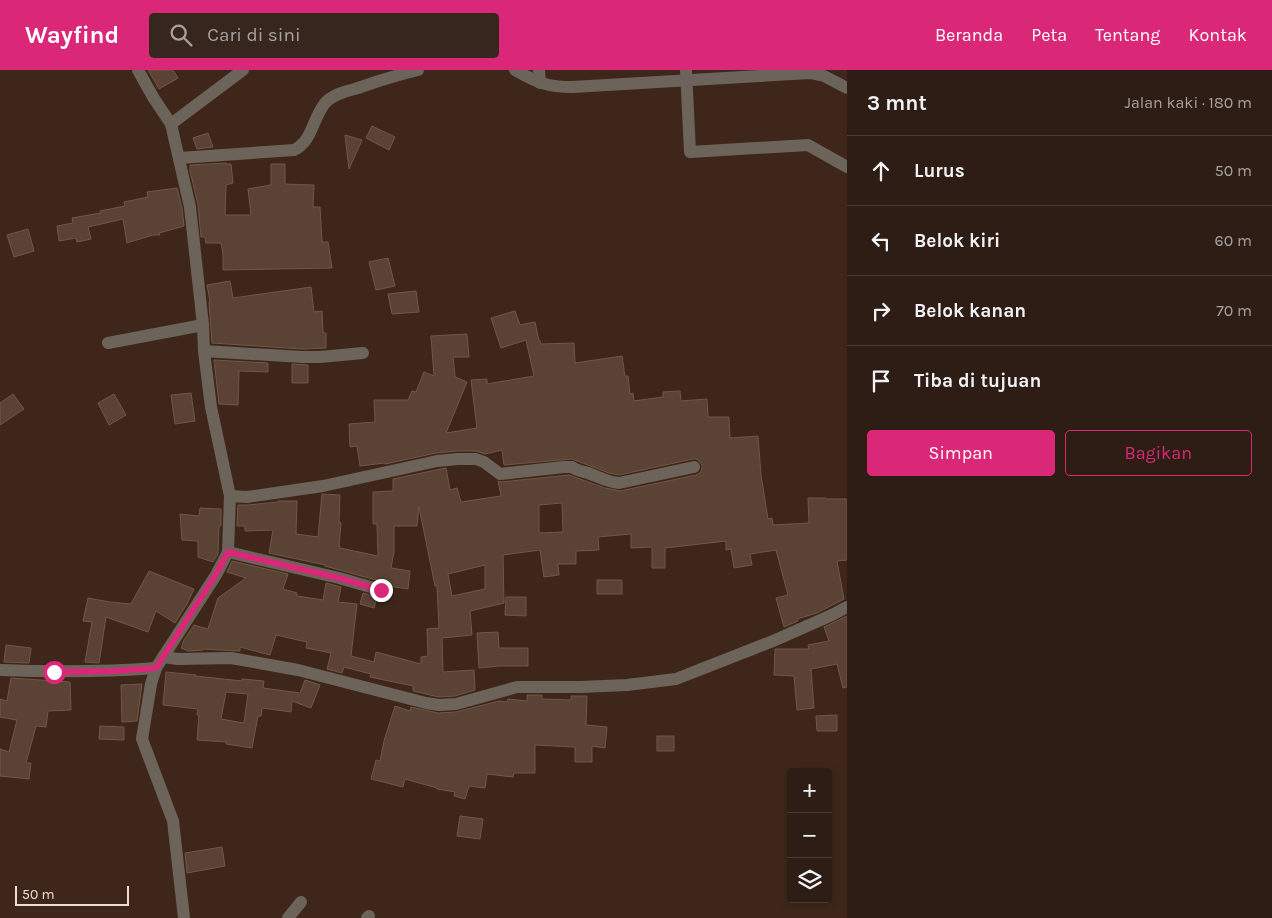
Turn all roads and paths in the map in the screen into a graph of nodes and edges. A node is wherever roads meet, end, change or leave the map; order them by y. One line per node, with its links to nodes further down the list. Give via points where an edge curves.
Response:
1 (138, 70): 8 (street)
2 (243, 70): 8 (street)
3 (418, 70): 9 (street, via 330,98 306,140 294,150)
4 (516, 70): 6 (street)
5 (687, 75): 6 (street, via 573,87 556,87); 7 (street, via 810,73); 10 (street, via 690,152 808,146)
6 (539, 76)
7 (847, 88)
8 (171, 124): 9 (street)
9 (179, 158): 11 (street, via 190,207)
10 (847, 167)
11 (203, 325): 12 (street); 13 (street)
12 (108, 343)
13 (204, 351): 14 (street, via 302,357); 16 (street, via 211,408)
14 (363, 353)
15 (694, 467): 16 (street, via 619,483 572,467 500,474 476,459 458,459 323,486 247,497)
16 (230, 496): 17 (street)
17 (228, 552): 18 (street); 20 (street)
18 (381, 590)
19 (847, 607): 20 (street, via 773,641 676,679 627,685 517,687 456,704 426,703 298,670 231,658 178,658)
20 (160, 663): 21 (street, via 113,671); 23 (street, via 152,684 142,739 173,821)
21 (0, 670)
22 (301, 902): 24 (street)
23 (184, 918)
24 (288, 918)

